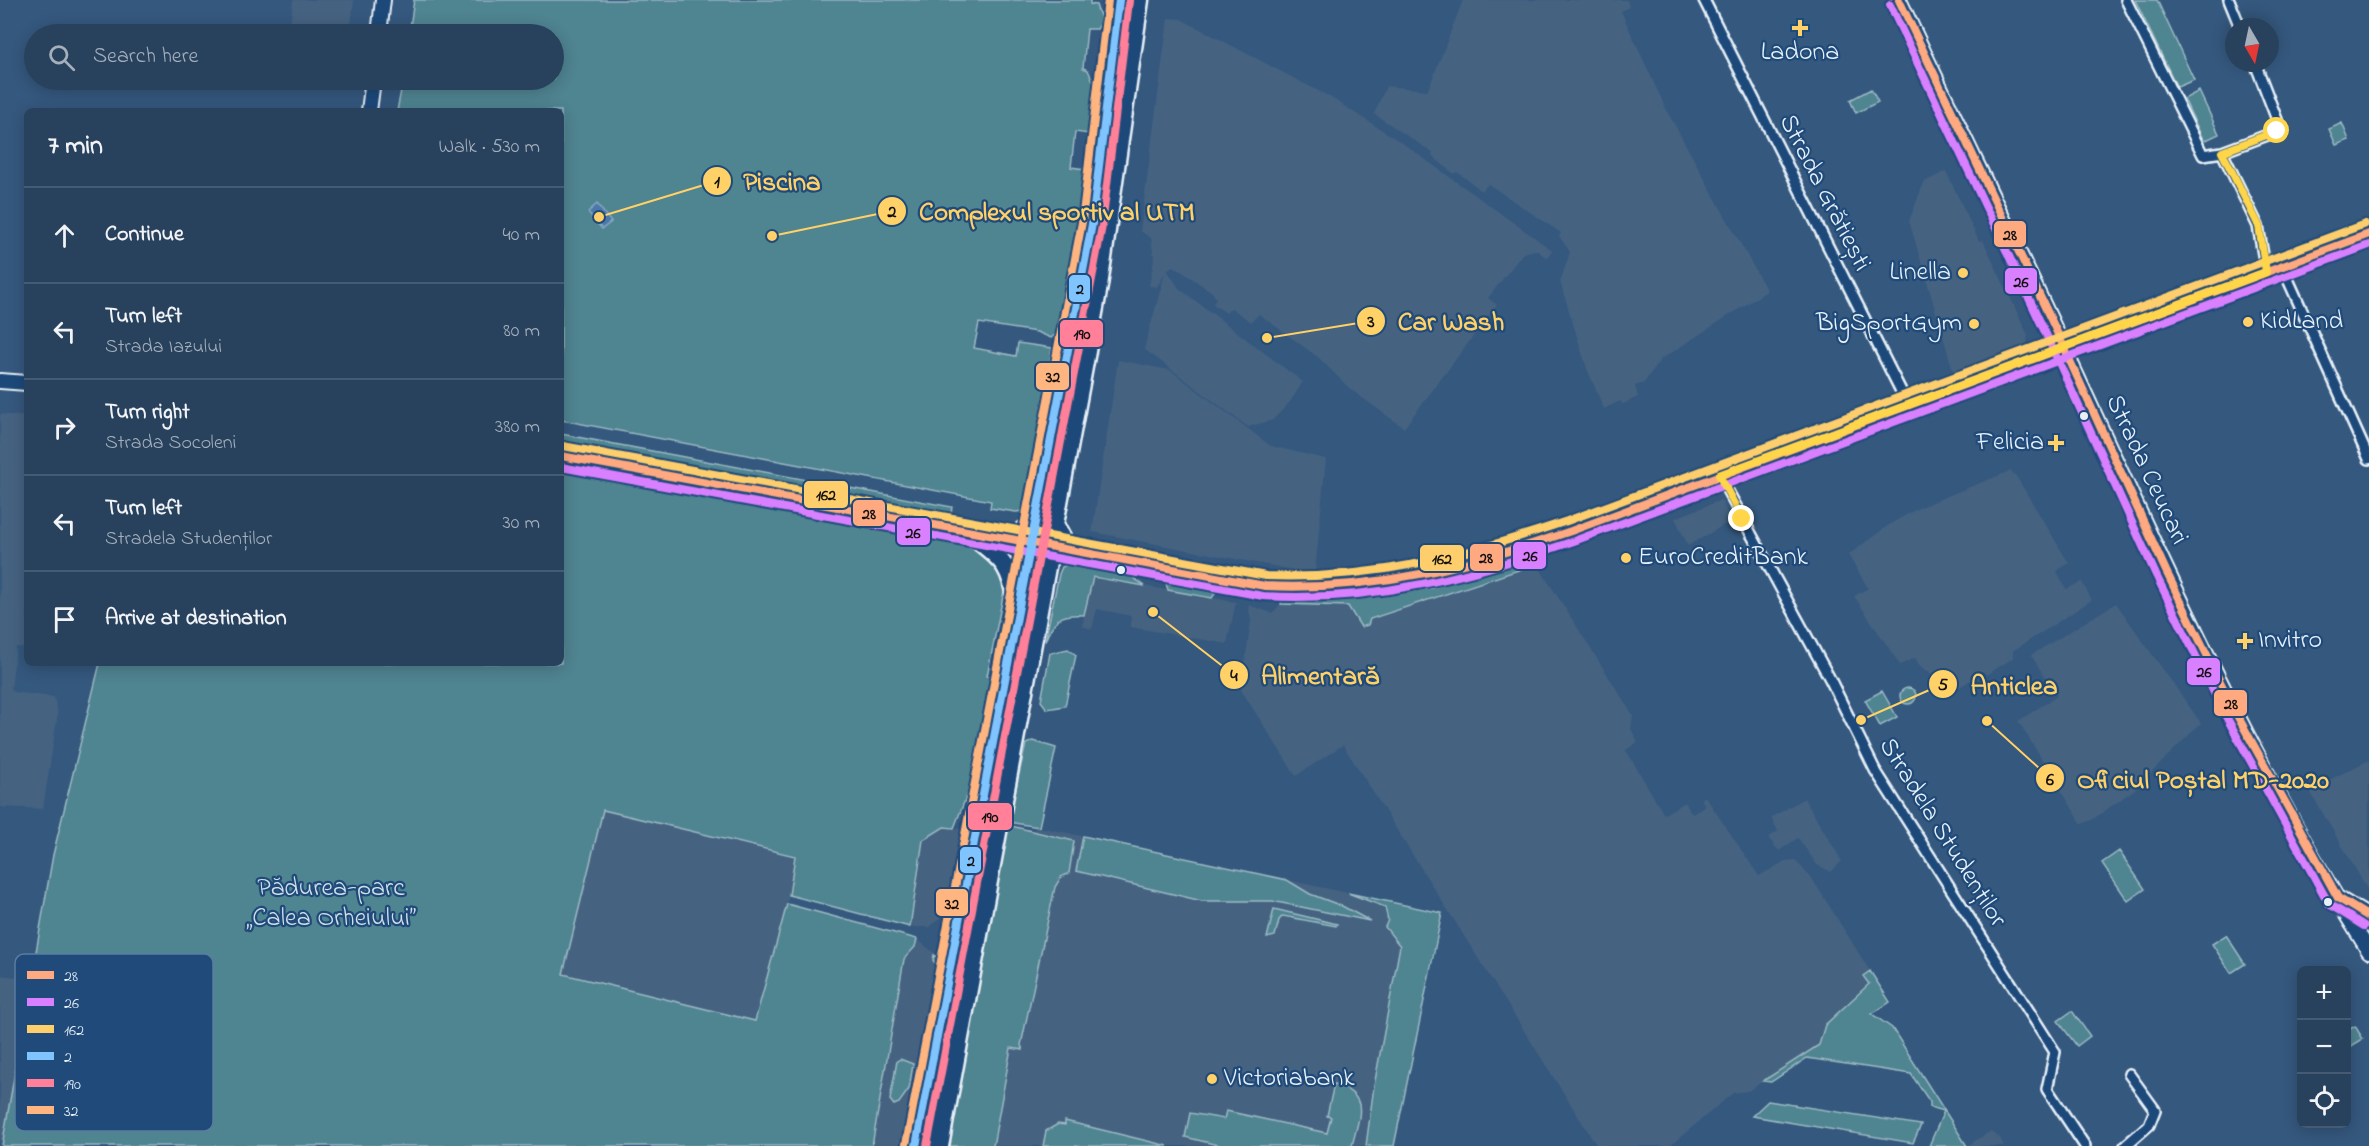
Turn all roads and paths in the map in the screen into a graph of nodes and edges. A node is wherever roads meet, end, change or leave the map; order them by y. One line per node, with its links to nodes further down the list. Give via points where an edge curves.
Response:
1 (383, 0): 9 (main road)
2 (1119, 0): 7 (highway); 24 (highway, via 1092,224)
3 (1704, 0): 20 (street, Strada Grătiești)
4 (1899, 0): 17 (main road, Strada Ceucari)
5 (2126, 0): 13 (street, via 2203,155)
6 (2229, 0): 8 (street)
7 (1140, 1): 25 (highway, via 1112,212)
8 (2236, 18)
9 (380, 24)
10 (2258, 72): 13 (street, via 2281,130)
11 (372, 90): 12 (main road)
12 (369, 108)
13 (2222, 152): 16 (street, via 2259,226)
14 (2369, 234): 15 (main road)
15 (2282, 266): 16 (main road); 22 (street)
16 (2266, 272): 17 (main road)
17 (2063, 347): 20 (main road); 32 (main road, Strada Ceucari, via 2226,693)
18 (0, 381): 19 (main road)
19 (24, 383)
20 (1908, 405): 23 (main road)
21 (564, 457): 26 (main road)
22 (2369, 459)
23 (1719, 475): 30 (main road, via 1494,557 1425,576 1371,585 1265,586); 40 (street, Stradela Studenților, via 1830,679 1868,758 2055,1052 2047,1089)
24 (1035, 521): 27 (highway, via 1019,534); 28 (highway)
25 (1056, 526): 29 (highway); 30 (highway, via 1066,544)
26 (965, 530): 27 (main road); 31 (highway, via 1008,568)
27 (1000, 537): 28 (main road)
28 (1032, 543): 29 (main road); 31 (highway)
29 (1052, 547): 30 (main road); 34 (highway)
30 (1077, 552)
31 (1018, 620): 33 (highway)
32 (2338, 898): 35 (main road); 36 (main road, Strada Ceucari)
33 (962, 910): 34 (highway); 38 (highway)
34 (984, 914): 39 (highway)
35 (2369, 917)
36 (2369, 951)
37 (2129, 1074): 41 (street, via 2155,1110 2149,1125)
38 (916, 1146)
39 (940, 1146)
40 (2085, 1146)
41 (2125, 1146)

